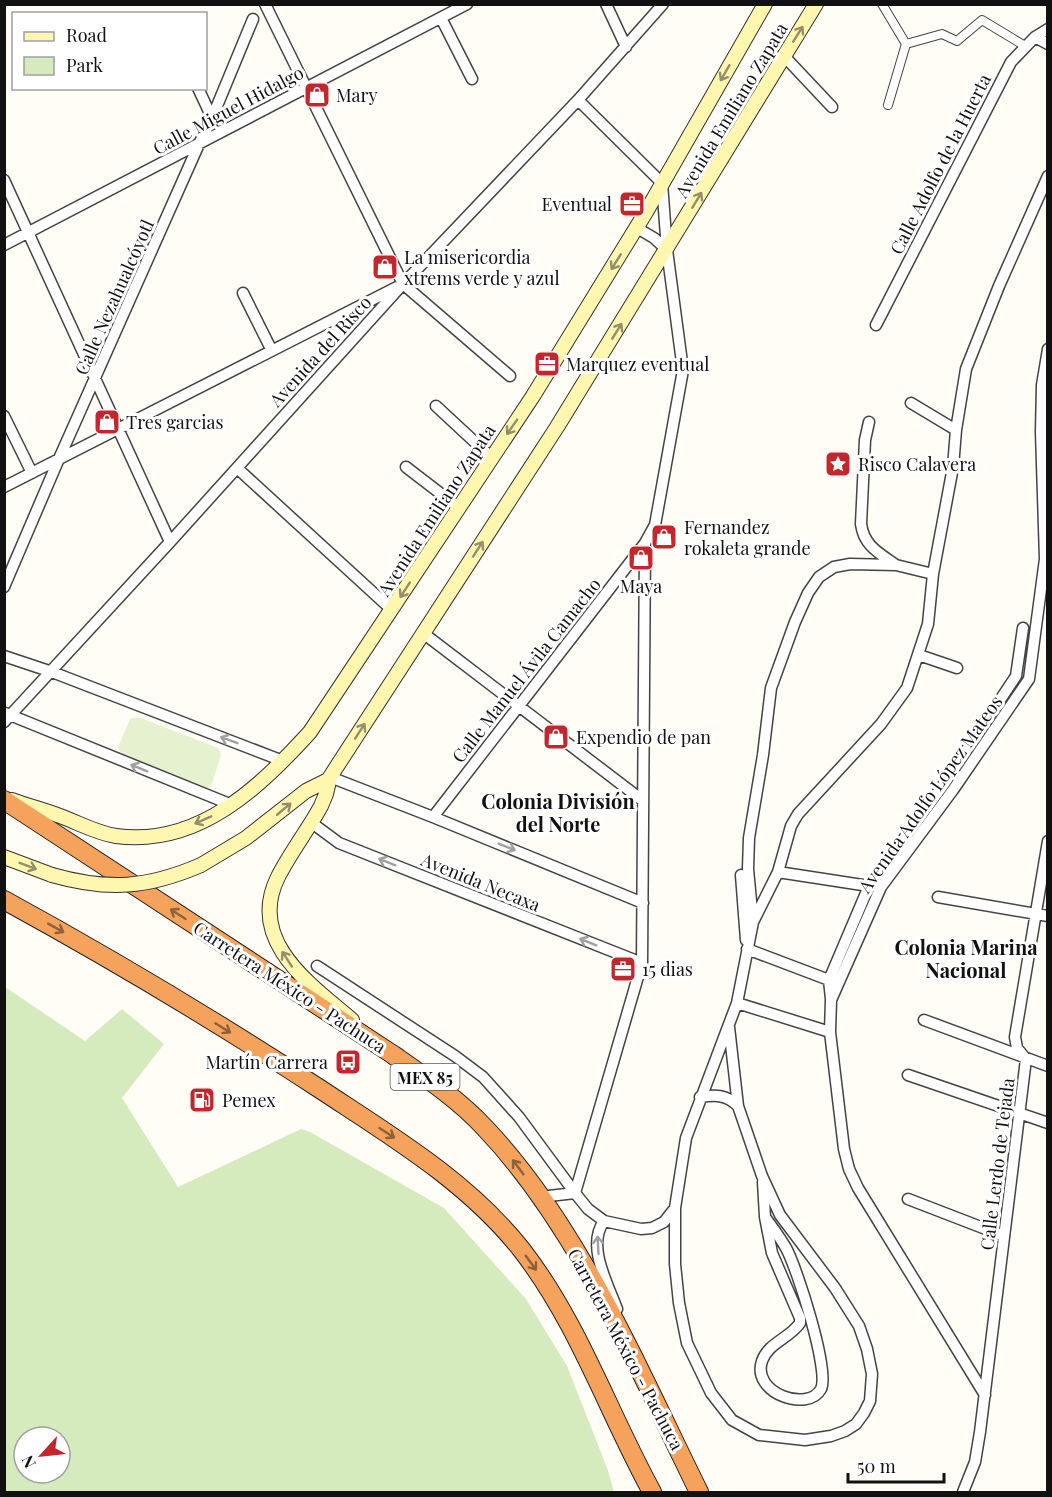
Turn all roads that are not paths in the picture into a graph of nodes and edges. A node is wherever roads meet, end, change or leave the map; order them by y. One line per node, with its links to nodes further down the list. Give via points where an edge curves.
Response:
1 (265, 4): 18 (street)
2 (467, 4): 8 (street, Calle Miguel Hidalgo)
3 (606, 4): 14 (street)
4 (663, 4): 14 (street, Avenida del Risco)
5 (765, 4): 27 (main road, Avenida Emiliano Zapata, one-way to 27)
6 (816, 4): 16 (main road, Avenida Emiliano Zapata, one-way to 6)
7 (882, 4): 12 (street)
8 (441, 18): 17 (street); 18 (street, Calle Miguel Hidalgo)
9 (254, 19): 23 (street, Calle Nezahualcóyotl)
10 (1047, 29): 11 (street, Calle Adolfo de la Huerta)
11 (1035, 37): 13 (street); 15 (street, Calle Adolfo de la Huerta)
12 (906, 44): 15 (street, via 942,34 957,40 982,20); 21 (street)
13 (1047, 44)
14 (626, 46): 20 (street, Avenida del Risco)
15 (1025, 46): 34 (street, Calle Adolfo de la Huerta, via 1011,62)
16 (784, 56): 22 (street); 31 (main road, Avenida Emiliano Zapata, one-way to 16)
17 (472, 80)
18 (306, 87): 24 (street, Calle Miguel Hidalgo); 32 (street)
19 (199, 90): 23 (street)
20 (578, 100): 27 (street); 32 (street, Avenida del Risco)
21 (888, 105)
22 (832, 107)
23 (212, 118): 24 (street, Calle Nezahualcóyotl)
24 (199, 144): 29 (street, Calle Miguel Hidalgo); 38 (street, Calle Nezahualcóyotl)
25 (1047, 176): 44 (street, via 966,369)
26 (4, 180): 29 (street)
27 (662, 183): 28 (main road, Avenida Emiliano Zapata); 31 (street)
28 (637, 228): 31 (street); 46 (main road, Avenida Emiliano Zapata, one-way to 46)
29 (29, 232): 30 (street, Calle Miguel Hidalgo); 38 (street)
30 (4, 245)
31 (667, 250): 54 (street, via 683,370 655,525); 61 (main road, Avenida Emiliano Zapata, one-way to 31)
32 (403, 284): 35 (street); 37 (street); 49 (street, Avenida del Risco)
33 (243, 293): 35 (street)
34 (876, 325)
35 (271, 349): 43 (street)
36 (1047, 349): 45 (street, Avenida Adolfo López Mateos, via 1042,385)
37 (510, 376)
38 (96, 378): 43 (street); 47 (street, Calle Nezahualcóyotl)
39 (911, 404): 44 (street)
40 (436, 406): 46 (street)
41 (4, 416): 50 (street)
42 (869, 422): 56 (street, via 862,533 871,548)
43 (119, 429): 47 (street); 53 (street)
44 (956, 430): 57 (street, via 953,468)
45 (1044, 432): 55 (street, Avenida Adolfo López Mateos)
46 (491, 458): 52 (main road, Avenida Emiliano Zapata)
47 (58, 461): 50 (street); 58 (street, Calle Nezahualcóyotl)
48 (406, 467): 52 (street)
49 (237, 468): 53 (street, Avenida del Risco); 59 (street)
50 (32, 473): 51 (street)
51 (4, 487)
52 (458, 507): 59 (main road, Avenida Emiliano Zapata, one-way to 59)
53 (170, 542): 65 (street, Avenida del Risco)
54 (645, 543): 66 (street, Calle Manuel Ávila Camacho); 72 (street)
55 (1046, 559): 90 (street, Avenida Adolfo López Mateos, via 1029,680 881,887)
56 (896, 565): 57 (street); 85 (street, via 834,567 819,577 795,622 771,688 749,838 747,869)
57 (933, 574): 63 (street, via 928,624)
58 (4, 587)
59 (392, 610): 68 (main road, Avenida Emiliano Zapata, via 310,732)
60 (1023, 628): 79 (street, via 1017,676)
61 (423, 633): 66 (street); 70 (main road, Avenida Emiliano Zapata, one-way to 61)
62 (4, 656): 65 (street)
63 (919, 656): 64 (street); 78 (street, via 896,707 798,814)
64 (957, 668)
65 (52, 672): 67 (street, Avenida del Risco); 68 (street, one-way to 65)
66 (518, 705): 72 (street); 74 (street, Calle Manuel Ávila Camacho)
67 (6, 717): 73 (street, one-way to 67)
68 (284, 761): 73 (main road, Avenida Emiliano Zapata)
69 (754, 774): 86 (street, via 741,871)
70 (329, 779): 74 (street); 75 (main road); 77 (main road, one-way to 70, bridge, via 84,883 118,887 155,882 226,852 306,791)
71 (4, 799): 73 (main road, Avenida Emiliano Zapata, one-way to 71, via 175,832 145,837 116,836 89,829); 95 (highway, Carretera México - Pachuca / MEX 85, one-way to 71)
72 (642, 800): 82 (street)
73 (232, 805)
74 (434, 817): 82 (street, one-way to 82)
75 (312, 823): 87 (street, Avenida Necaxa, one-way to 75, via 339,843); 95 (main road, one-way to 75, via 300,975 274,935 270,914 277,879)
76 (1047, 840): 83 (street, Calle Lerdo de Tejada)
77 (4, 856)
78 (778, 872): 79 (street); 85 (street)
79 (869, 886): 89 (street)
80 (938, 897): 83 (street)
81 (4, 900): 113 (highway, one-way to 113, via 100,952 281,1064 412,1149 454,1182 520,1248 544,1282 572,1329)
82 (643, 903): 87 (street)
83 (1036, 914): 84 (street); 96 (street, Calle Lerdo de Tejada, via 1015,1037 1017,1048)
84 (1047, 916)
85 (753, 922): 86 (street)
86 (747, 949): 89 (street); 91 (street)
87 (642, 963): 104 (street)
88 (318, 966): 104 (street, via 483,1077 519,1117)
89 (829, 980): 90 (street)
90 (831, 999): 94 (street, Avenida Adolfo López Mateos)
91 (737, 1003): 93 (street); 94 (street)
92 (924, 1020): 96 (street)
93 (729, 1027): 99 (street); 100 (street)
94 (830, 1032): 112 (street, Avenida Adolfo López Mateos, via 849,1169)
95 (392, 1054): 105 (highway, Carretera México - Pachuca / MEX 85, one-way to 95, via 507,1152 467,1110)
96 (1026, 1059): 97 (street); 101 (street, Calle Lerdo de Tejada)
97 (1047, 1066)
98 (908, 1075): 101 (street)
99 (700, 1097): 100 (street, via 721,1095); 107 (street, via 686,1138)
100 (738, 1106): 103 (street)
101 (1020, 1115): 102 (street); 110 (street, Calle Lerdo de Tejada)
102 (1047, 1123)
103 (762, 1176): 107 (street, via 780,1215 859,1326 867,1349 872,1374 870,1401 856,1424 845,1431 805,1440 759,1435 732,1420 711,1393 687,1343 679,1303); 108 (street)
104 (574, 1193): 105 (street); 109 (street)
105 (540, 1197): 111 (highway, Carretera México - Pachuca / MEX 85, via 577,1254)
106 (908, 1199): 110 (street)
107 (675, 1209): 109 (street, via 664,1222 652,1228)
108 (765, 1217): 108 (street, via 772,1253 800,1323 767,1351 760,1369 772,1391 783,1397 813,1397 821,1388 823,1373 811,1318 786,1248)
109 (604, 1221): 111 (street, one-way to 109, via 597,1252 597,1235)
110 (1004, 1236): 112 (street, Calle Lerdo de Tejada)
111 (634, 1360): 114 (highway, Carretera México - Pachuca / MEX 85)
112 (985, 1395): 115 (street, Calle Lerdo de Tejada, via 975,1462)
113 (652, 1492)
114 (699, 1492)
115 (963, 1492)

